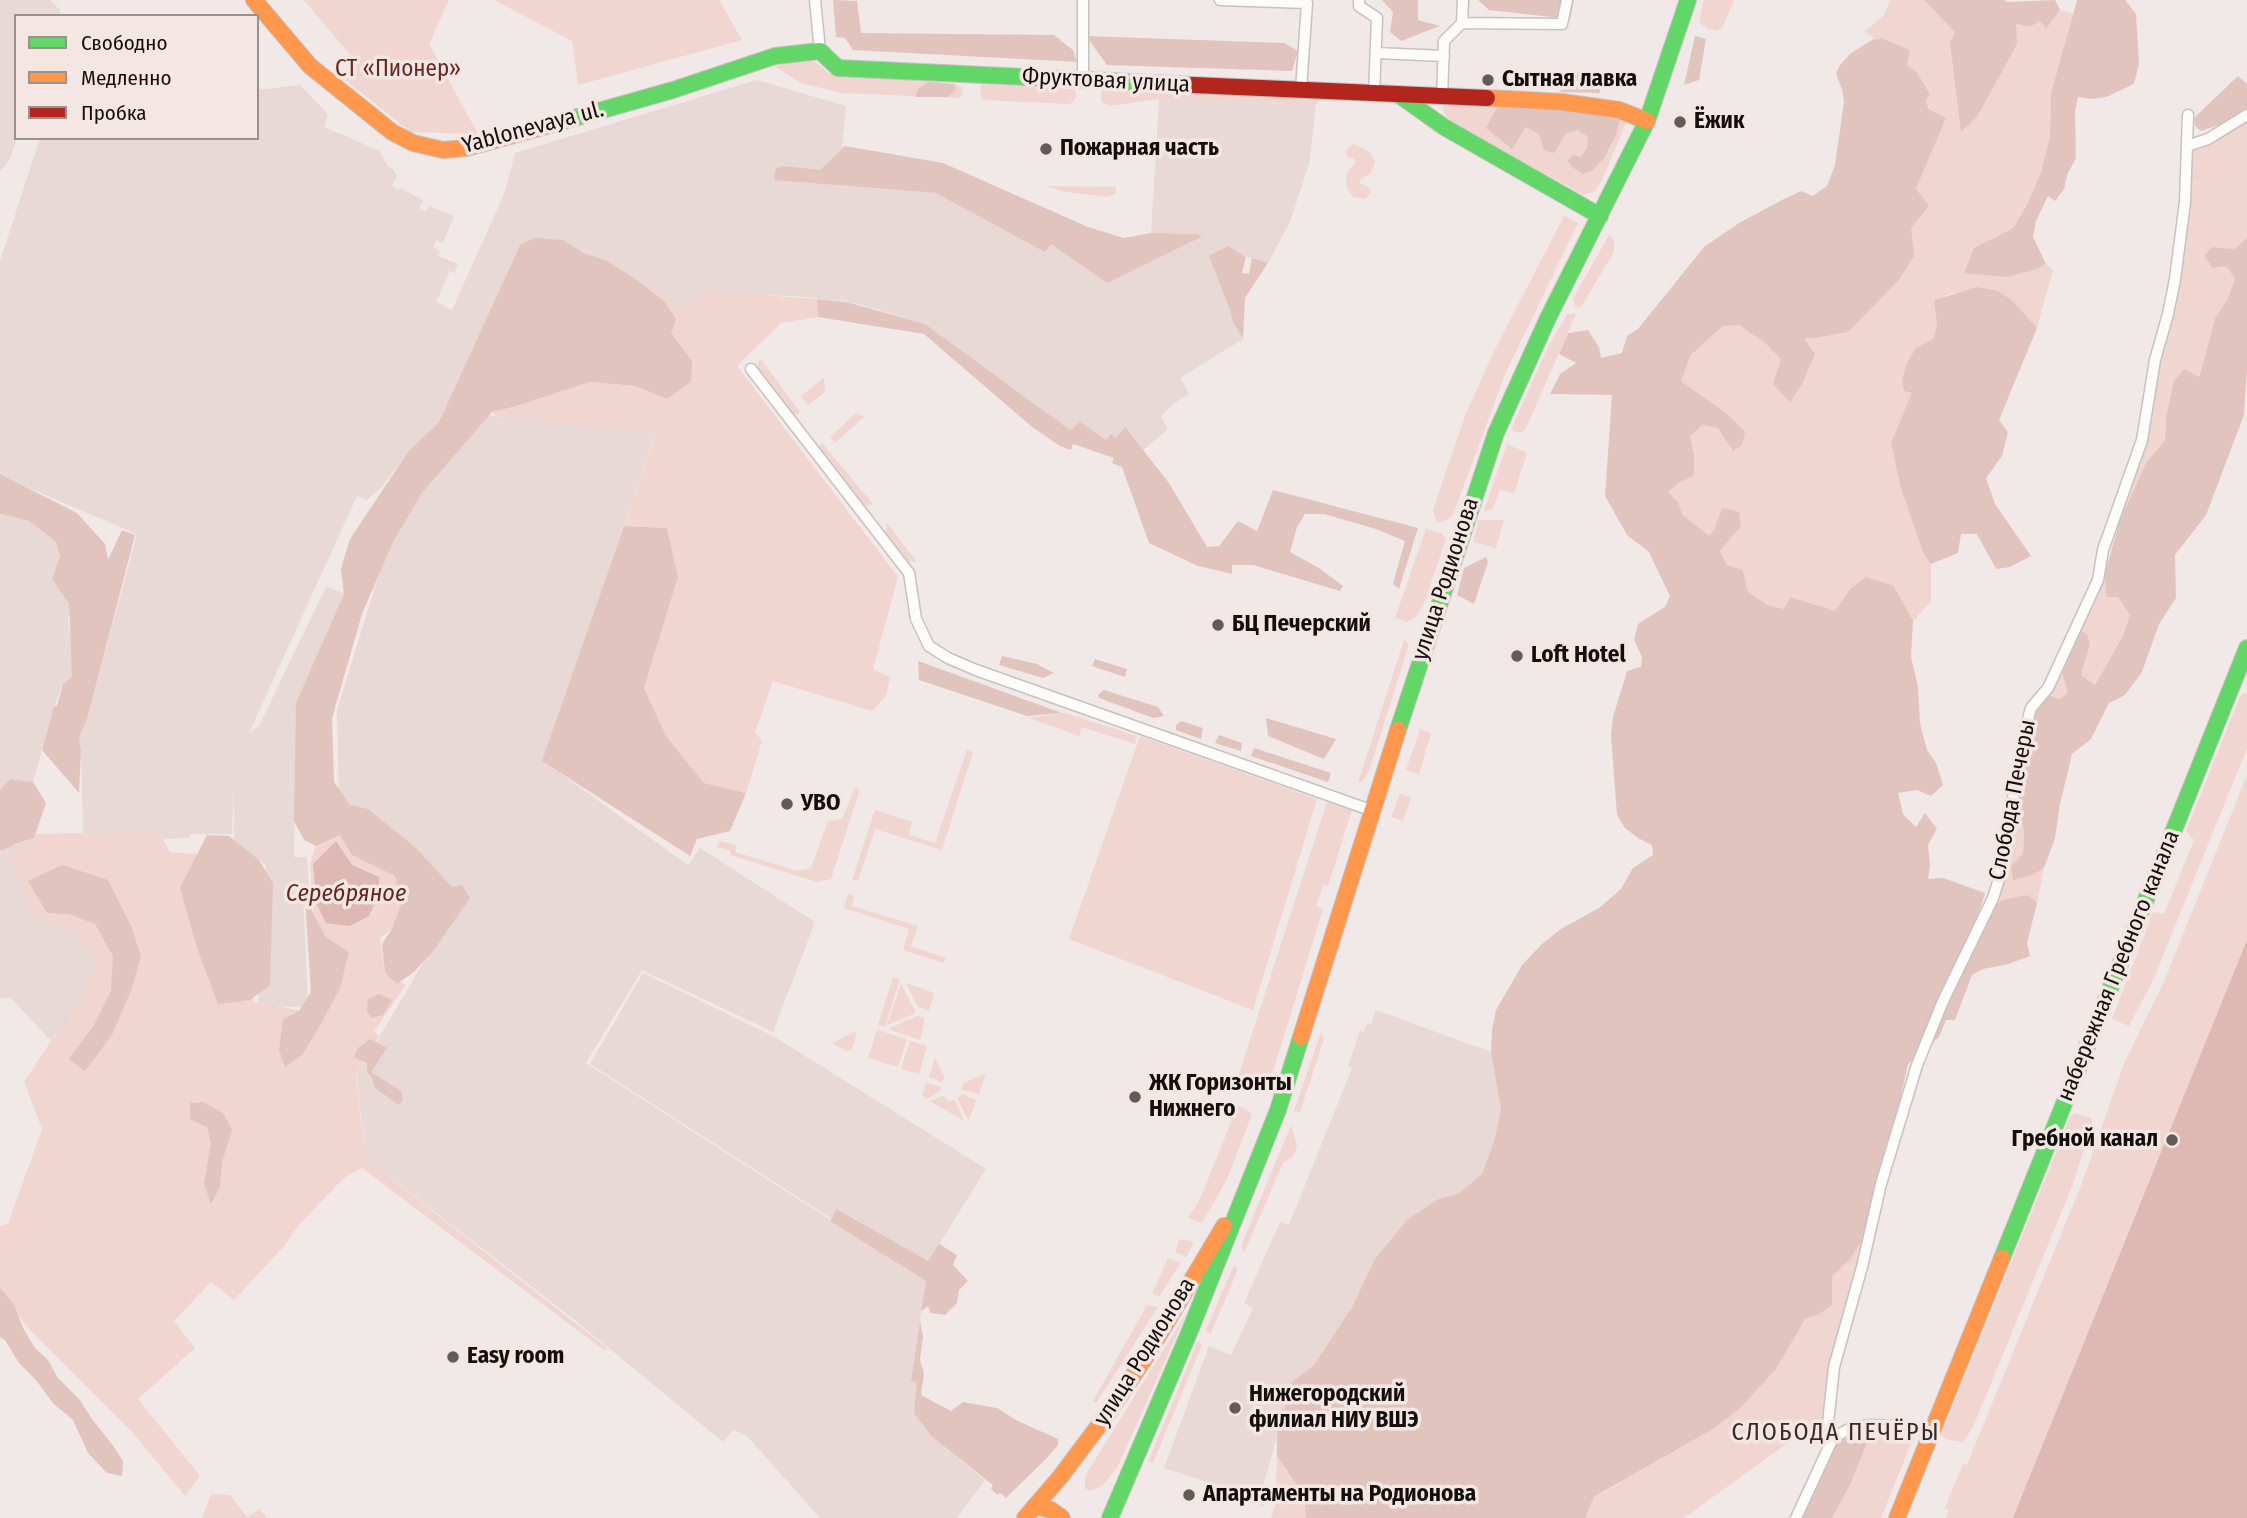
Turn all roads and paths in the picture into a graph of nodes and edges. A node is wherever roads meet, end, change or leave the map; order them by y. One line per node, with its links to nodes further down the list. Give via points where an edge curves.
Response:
1 (254, 0): 10 (street, Yablonevaya ul., via 310,66 359,107 413,143 443,150 466,148 660,94 775,55)
2 (815, 0): 10 (street)
3 (1083, 0): 13 (street)
4 (1220, 0): 14 (street, via 1307,3)
5 (1359, 0): 11 (street, via 1359,6 1377,18)
6 (1463, 0): 9 (street)
7 (1567, 0): 9 (street, via 1563,24)
8 (1688, 0): 21 (street, улица Родионова)
9 (1462, 23): 12 (street, via 1444,41)
10 (820, 51): 13 (street, Фруктовая улица, via 838,68)
11 (1376, 53): 12 (street); 15 (street)
12 (1444, 56): 17 (street)
13 (1083, 80): 14 (street, Фруктовая улица)
14 (1301, 90): 15 (street, Фруктовая улица)
15 (1374, 94): 16 (street, Фруктовая улица)
16 (1399, 95): 17 (street, Фруктовая улица); 20 (street)
17 (1443, 97): 20 (street); 21 (street, Фруктовая улица, via 1592,105)
18 (2188, 115): 22 (street, Слобода Печеры)
19 (2247, 115): 22 (street)
20 (1436, 121): 23 (street)
21 (1647, 121): 23 (street, улица Родионова)
22 (2187, 146): 29 (street, Слобода Печеры, via 2175,279 2142,440 2103,550 2098,580 2048,688 2031,708 1993,898 1917,1065 1834,1367 1828,1423)
23 (1600, 216): 26 (street, улица Родионова, via 1496,433)
24 (751, 369): 26 (street, via 909,573 916,620 929,646 976,670)
25 (2247, 648): 28 (street, набережная Гребного канала)
26 (1373, 811): 27 (street, улица Родионова, via 1306,1026)
27 (1252, 1178): 30 (street, улица Родионова, via 1133,1375 1094,1433); 32 (street, улица Родионова)
28 (1932, 1432): 29 (street, via 1870,1425); 34 (street, набережная Гребного канала)
29 (1833, 1438): 33 (street, Слобода Печеры)
30 (1030, 1512): 31 (street, via 1051,1510)
31 (1062, 1518)
32 (1110, 1518)
33 (1796, 1518)
34 (1898, 1518)

